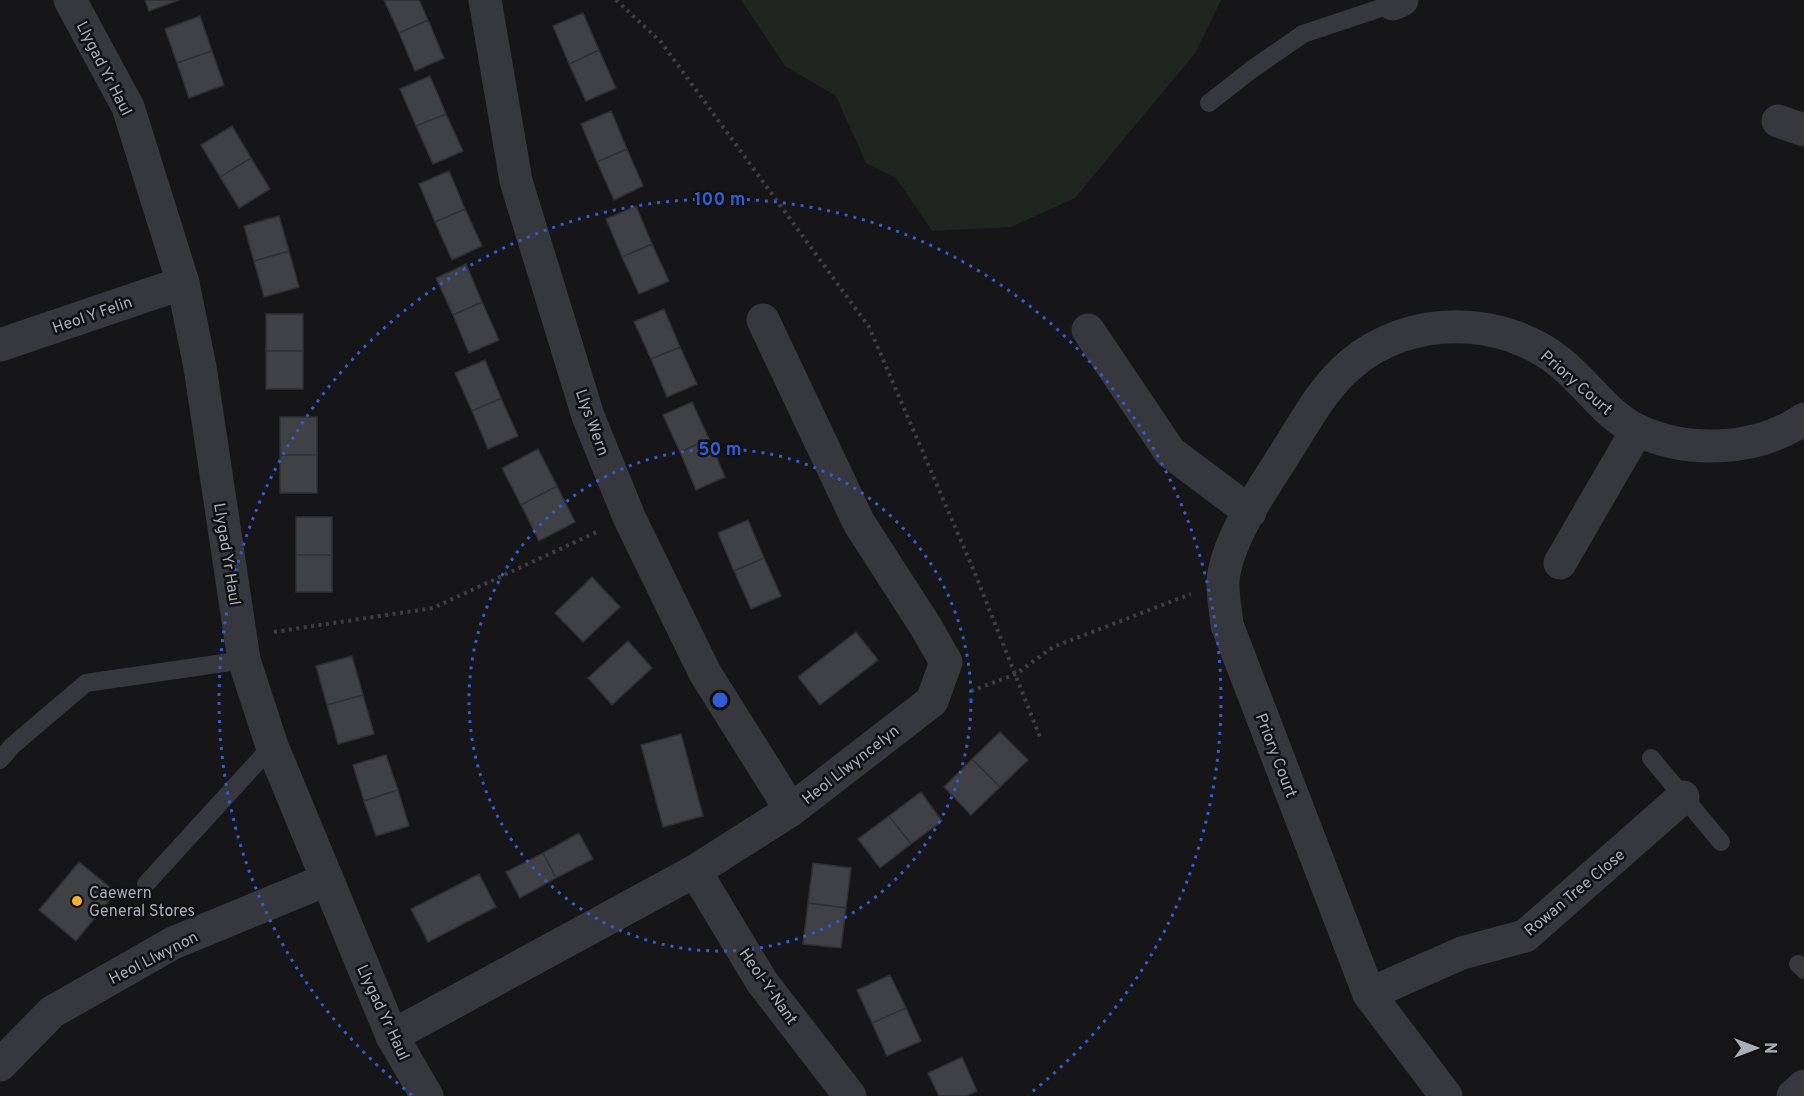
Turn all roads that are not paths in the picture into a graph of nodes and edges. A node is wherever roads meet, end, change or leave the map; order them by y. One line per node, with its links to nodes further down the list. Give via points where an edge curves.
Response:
1 (70, 0): 5 (street, Llygad Yr Haul, via 128,107)
2 (485, 0): 18 (street, Llys Wern, via 516,181 588,416 629,517 705,673)
3 (1398, 2): 4 (lane, via 1303,34)
4 (1209, 103)
5 (183, 283): 8 (street, Heol Y Felin); 13 (street, Llygad Yr Haul, via 200,367)
6 (763, 320): 18 (street, Heol Llwyncelyn, via 859,523 946,662 932,701)
7 (1088, 330): 11 (street, via 1170,452)
8 (0, 345)
9 (1804, 419): 10 (street, Priory Court, via 1773,435 1718,446 1672,442)
10 (1637, 430): 11 (street, Priory Court, via 1561,363 1537,347 1484,328 1427,329 1374,348 1333,382); 12 (street)
11 (1250, 512): 23 (street, Priory Court, via 1227,560 1223,582 1227,625)
12 (1560, 563)
13 (243, 648): 14 (street, Llygad Yr Haul); 16 (lane, via 86,682)
14 (272, 746): 21 (street, Llygad Yr Haul); 22 (lane)
15 (1651, 758): 17 (lane)
16 (0, 760)
17 (1683, 797): 19 (lane); 23 (street, Rowan Tree Close, via 1525,936 1461,953)
18 (791, 810): 20 (street, Heol Llwyncelyn)
19 (1721, 842)
20 (695, 871): 24 (street, Heol Llwyncelyn); 28 (street, Heol-Y-Nant, via 762,982)
21 (326, 880): 24 (street, Llygad Yr Haul); 25 (street, Heol Llwynon, via 173,943 52,1012)
22 (146, 884)
23 (1369, 994): 29 (street)
24 (392, 1035): 27 (street, Llygad Yr Haul)
25 (0, 1065)
26 (1804, 1086): 30 (street)
27 (428, 1096)
28 (850, 1096)
29 (1446, 1096)
30 (1793, 1096)

